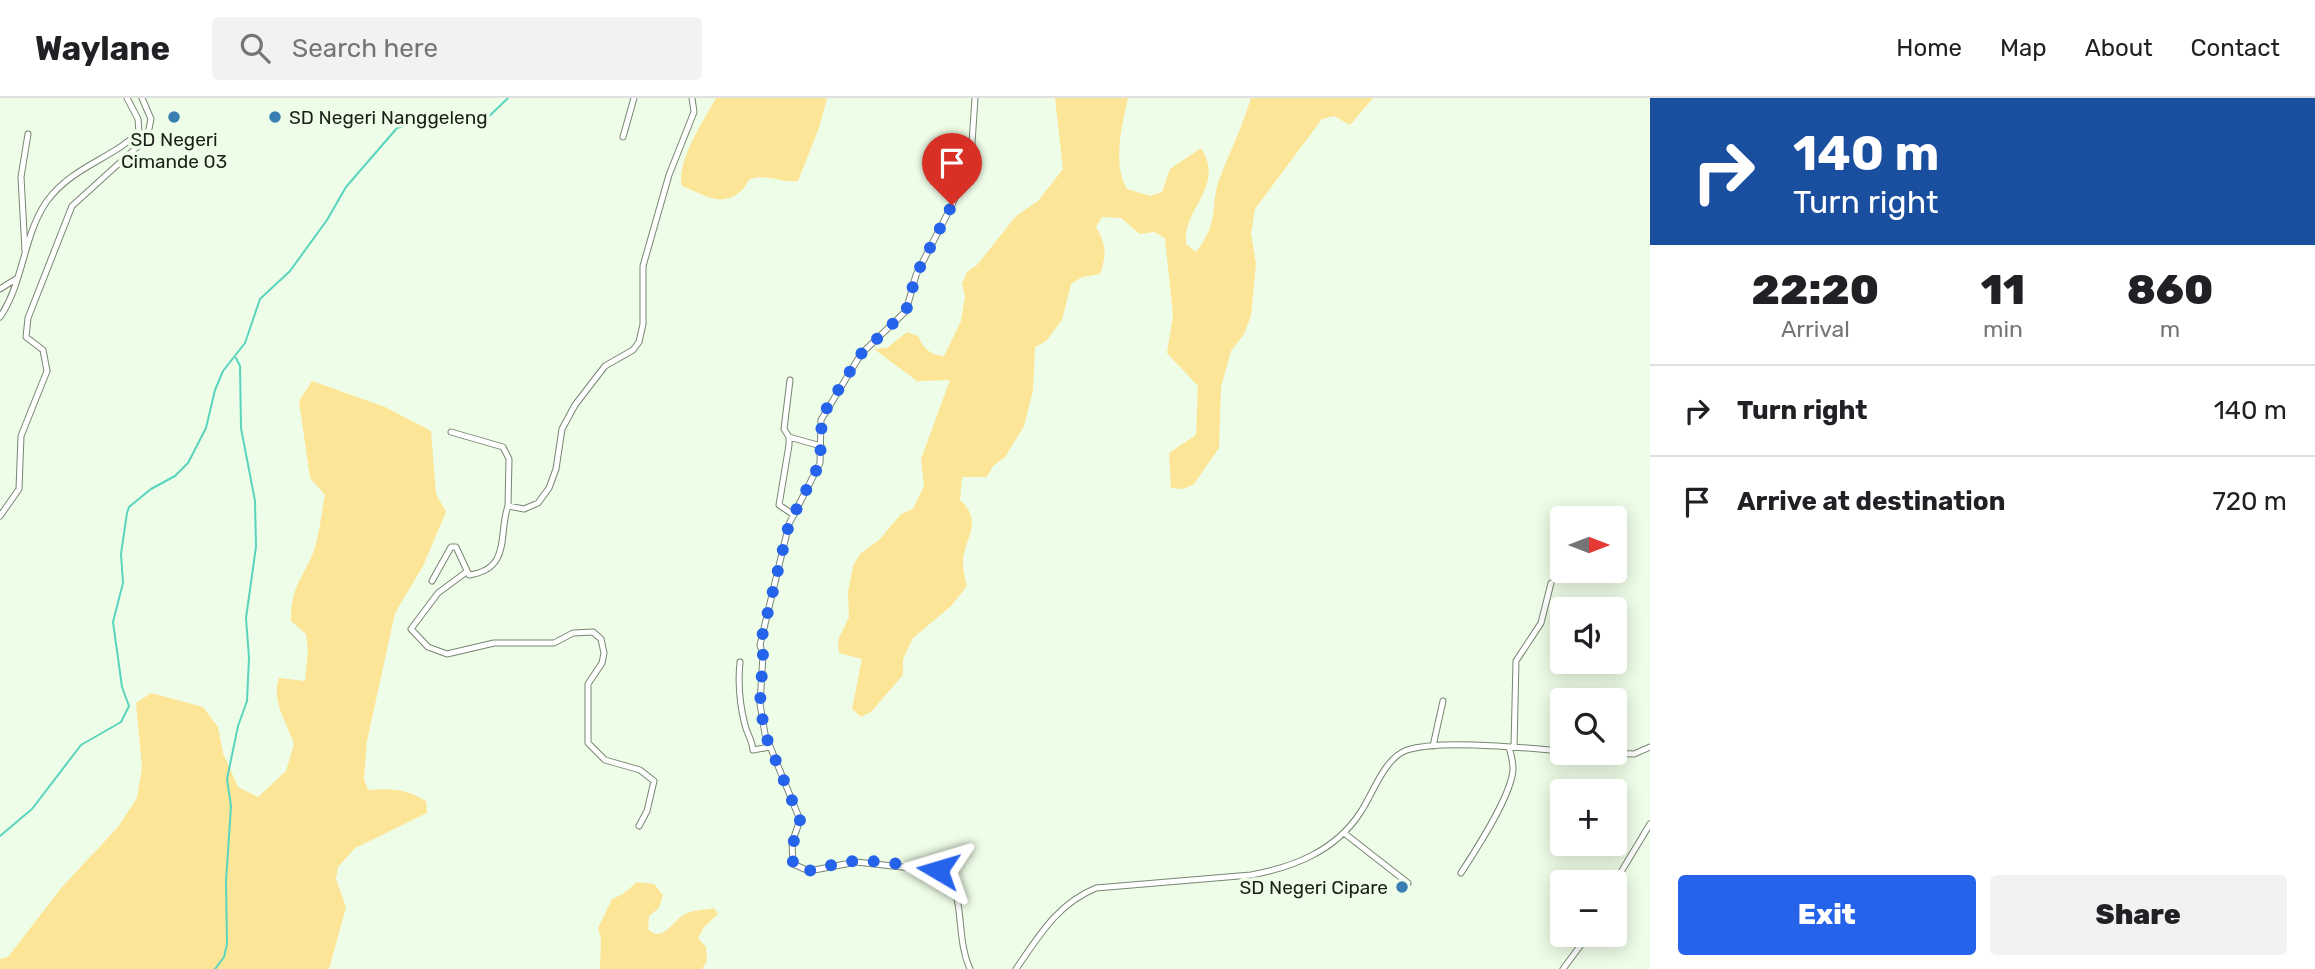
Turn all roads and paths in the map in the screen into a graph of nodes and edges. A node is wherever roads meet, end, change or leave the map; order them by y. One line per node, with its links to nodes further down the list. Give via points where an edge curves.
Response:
1 (127, 98): 8 (street, via 139,132 65,182 46,203)
2 (142, 98): 18 (street, via 151,119 147,138 72,206 28,318 26,337 44,350 47,371 21,436 19,489)
3 (634, 98): 7 (street)
4 (692, 98): 16 (street, via 694,112 668,176 643,266 639,342 605,366 575,405 562,429 549,488 538,503 524,509)
5 (975, 98): 15 (street, via 971,158 916,275 906,311 861,354 822,416)
6 (27, 135): 8 (street, via 21,177)
7 (623, 137)
8 (25, 254): 9 (street)
9 (16, 279): 10 (street); 11 (street, via 14,293)
10 (0, 289)
11 (0, 317)
12 (790, 380): 14 (street, via 784,429)
13 (451, 432): 16 (street, via 503,447 509,459)
14 (789, 437): 15 (street); 17 (street, via 779,505)
15 (821, 446): 17 (street, via 817,472)
16 (508, 506): 19 (street, via 502,552 475,574)
17 (794, 514): 25 (street, via 781,546 760,645 760,704)
18 (0, 516)
19 (465, 573): 20 (street, via 456,547 451,547); 31 (street, via 430,602 411,629 413,634 436,652 447,654 494,643 554,643 573,633 593,632 601,639 604,653 588,684 588,743 605,760 640,770 654,781)
20 (432, 581)
21 (1551, 583): 26 (street, via 1541,623 1516,662)
22 (740, 662): 25 (street, via 742,715 753,750)
23 (1443, 701): 24 (street)
24 (1433, 746): 26 (street); 32 (street, via 1396,756)
25 (770, 747): 37 (street, via 800,820 792,843 792,861 799,869 817,871 856,862 948,873 962,917 960,945)
26 (1511, 747): 28 (street); 34 (street, via 1513,772 1507,788)
27 (1650, 747): 29 (street)
28 (1550, 750)
29 (1627, 754)
30 (1650, 824): 33 (street)
31 (639, 826)
32 (1344, 833): 35 (street); 38 (street, via 1325,850 1270,872 1096,888 1074,897)
33 (1622, 870)
34 (1461, 873)
35 (1408, 883)
36 (1579, 947): 39 (street)
37 (970, 969)
38 (1016, 969)
39 (1563, 969)

